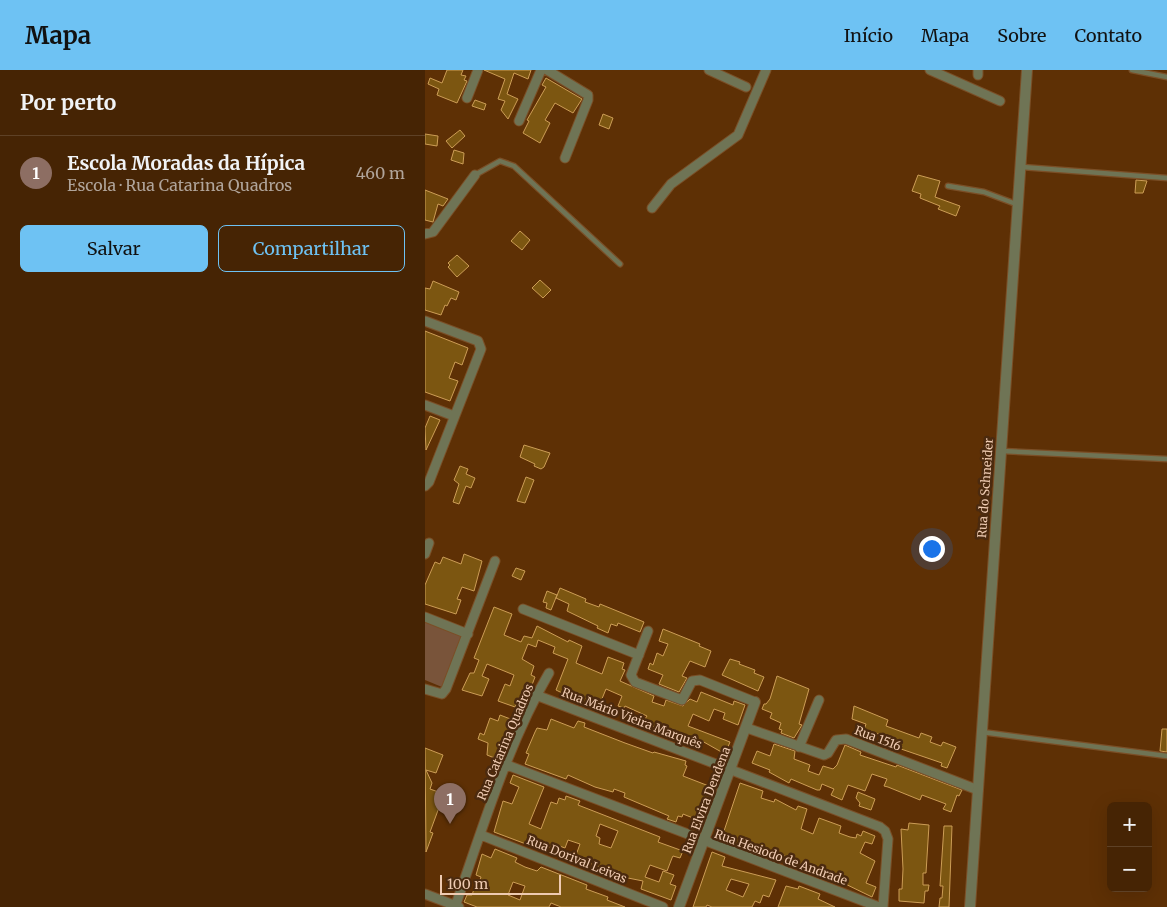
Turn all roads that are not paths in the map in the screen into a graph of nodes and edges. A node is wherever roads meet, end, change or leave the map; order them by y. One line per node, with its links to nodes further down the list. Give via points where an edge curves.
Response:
1 (478, 70): 11 (street)
2 (541, 70): 13 (street)
3 (547, 70): 14 (street, via 588,95)
4 (709, 70): 10 (street)
5 (766, 70): 20 (street, via 738,135 671,184)
6 (930, 70): 12 (street)
7 (1027, 70): 15 (street, Rua do Schneider)
8 (1132, 70): 9 (lane)
9 (1167, 77)
10 (746, 88)
11 (467, 98)
12 (1000, 101)
13 (519, 121)
14 (565, 158)
15 (1020, 167): 17 (lane); 19 (street, Rua do Schneider)
16 (475, 174): 21 (street, via 433,232); 22 (lane, via 500,161 514,166)
17 (1167, 178)
18 (948, 186): 19 (lane, via 984,192)
19 (1018, 204): 26 (street, Rua do Schneider)
20 (652, 208)
21 (425, 234)
22 (620, 264)
23 (425, 321): 25 (street, via 481,345)
24 (425, 405): 25 (street)
25 (454, 416): 28 (street)
26 (1000, 451): 27 (lane); 43 (street, Rua do Schneider)
27 (1167, 459)
28 (426, 486)
29 (429, 543): 30 (street)
30 (425, 554)
31 (495, 561): 35 (street)
32 (523, 609): 36 (street)
33 (425, 617): 35 (street)
34 (648, 631): 36 (street)
35 (467, 634): 38 (street, via 446,690 442,694)
36 (639, 654): 41 (street, via 631,675 643,686 682,700 696,680)
37 (549, 673): 39 (street, Rua Catarina Quadros)
38 (425, 689)
39 (536, 695): 46 (street, Rua Catarina Quadros); 47 (street, Rua Mário Vieira Marquês)
40 (819, 700): 44 (street)
41 (755, 702): 42 (street, Rua Elvira Dendena)
42 (747, 728): 44 (street, Rua 1516); 47 (street, Rua Elvira Dendena)
43 (982, 732): 45 (lane); 48 (street, Rua do Schneider)
44 (799, 747): 48 (street, Rua 1516, via 824,756 836,740 846,739)
45 (1167, 756)
46 (507, 765): 49 (street, Rua Catarina Quadros); 50 (street, Rua Hesiodo de Andrade)
47 (731, 770): 50 (street, Rua Elvira Dendena); 56 (street, Rua Mário Vieira Marquês, via 885,831 888,839)
48 (978, 790): 57 (street, Rua do Schneider)
49 (481, 835): 52 (street, Rua Catarina Quadros); 53 (street, Rua Dorival Leivas)
50 (703, 842): 54 (street, Rua Elvira Dendena); 55 (street, Rua Hesiodo de Andrade)
51 (425, 894): 52 (street)
52 (456, 907)
53 (663, 907)
54 (679, 907)
55 (879, 907)
56 (883, 907)
57 (970, 907)

